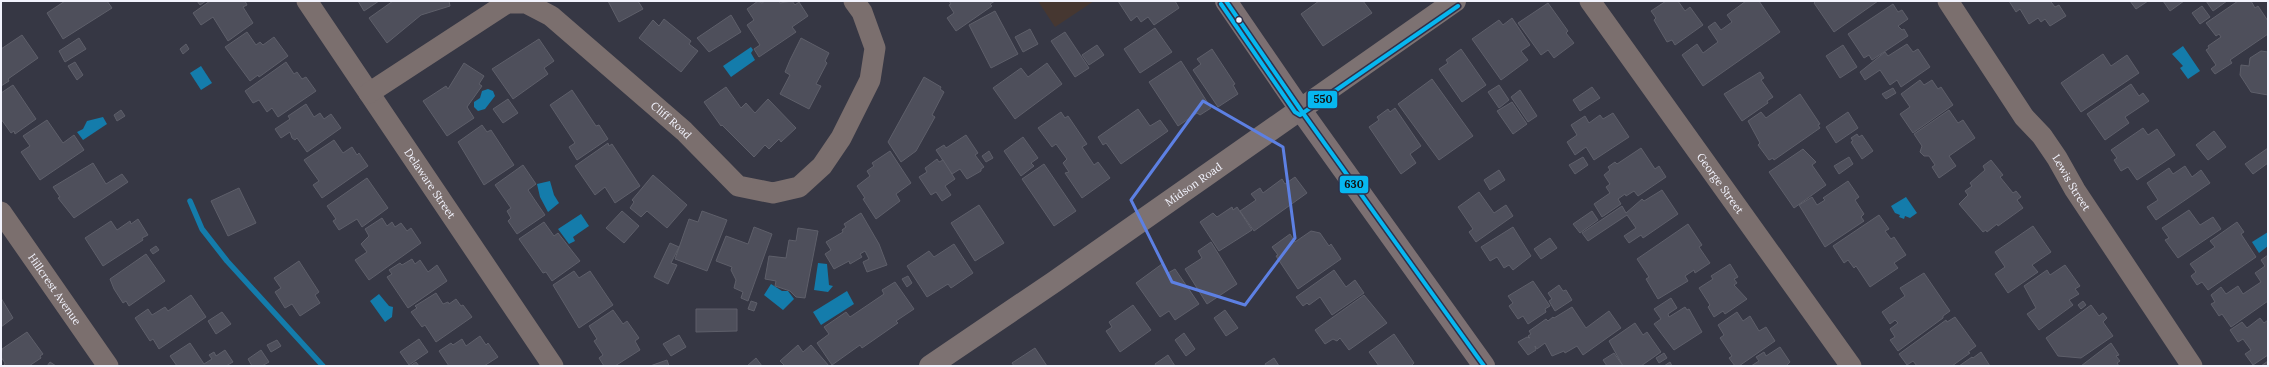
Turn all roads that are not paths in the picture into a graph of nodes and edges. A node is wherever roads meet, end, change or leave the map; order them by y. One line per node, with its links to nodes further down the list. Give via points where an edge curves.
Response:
1 (307, 1): 7 (street, Delaware Street)
2 (854, 1): 7 (street, Cliff Road, via 862,12 875,48 870,80 841,138 822,166 799,187 773,193 738,186 684,131 551,16 526,3 507,4)
3 (1226, 1): 8 (main road)
4 (1455, 1): 8 (street, Midson Road)
5 (1590, 1): 14 (street, George Street)
6 (1948, 1): 15 (street, Lewis Street, via 2024,117 2042,136 2057,158 2074,190)
7 (369, 93): 11 (street, Delaware Street)
8 (1300, 109): 12 (street, Midson Road); 13 (main road)
9 (1, 212): 10 (street, Hillcrest Avenue)
10 (108, 366)
11 (553, 366)
12 (930, 366)
13 (1484, 366)
14 (1851, 366)
15 (2192, 366)

